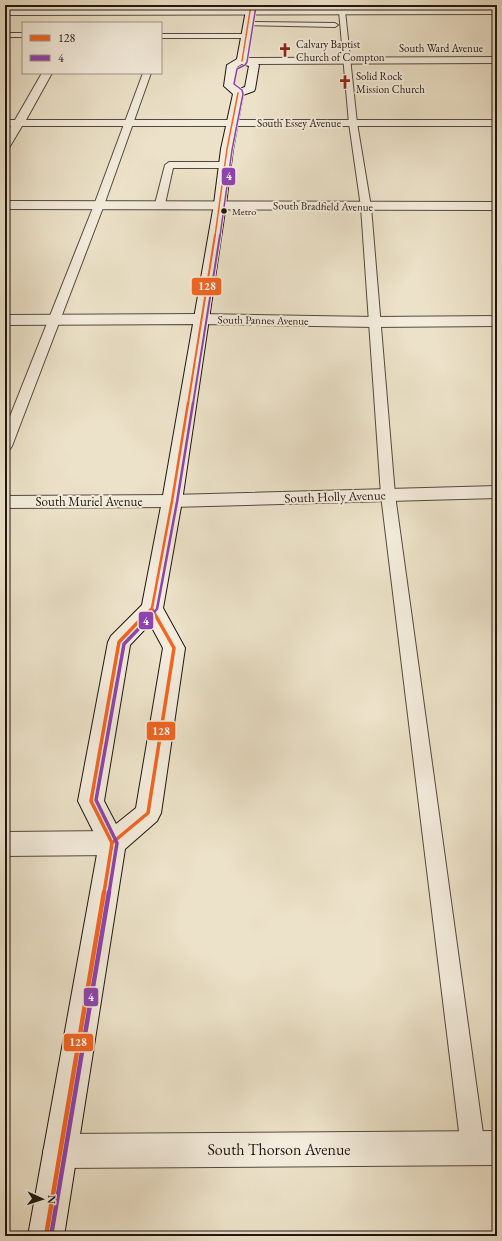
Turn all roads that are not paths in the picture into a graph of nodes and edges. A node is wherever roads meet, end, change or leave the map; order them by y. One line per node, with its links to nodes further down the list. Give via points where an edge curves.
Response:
1 (250, 8): 3 (street); 4 (street); 8 (street)
2 (85, 9): 3 (street); 6 (street); 7 (street)
3 (209, 9)
4 (342, 11): 5 (street); 14 (lane)
5 (497, 11)
6 (5, 12)
7 (78, 22)
8 (248, 24): 9 (lane); 13 (street)
9 (335, 25)
10 (5, 35): 11 (lane)
11 (22, 35)
12 (162, 36): 13 (lane)
13 (246, 36): 16 (street)
14 (348, 60): 15 (street, South Ward Avenue); 16 (street, South Ward Avenue); 24 (lane)
15 (497, 60)
16 (242, 61): 19 (street, via 232,65 229,86); 19 (street, via 254,65 250,89)
17 (47, 74): 21 (street)
18 (147, 74): 22 (lane)
19 (238, 93): 23 (street)
20 (5, 123): 21 (street, South Essey Avenue)
21 (18, 123): 22 (street, South Essey Avenue); 26 (street)
22 (128, 123): 23 (street, South Essey Avenue); 31 (lane)
23 (231, 123): 24 (street, South Essey Avenue); 27 (street)
24 (353, 123): 25 (street, South Essey Avenue); 32 (lane)
25 (497, 123)
26 (5, 146)
27 (224, 164): 28 (lane, via 169,165); 29 (street)
28 (160, 204): 29 (street, South Bradfield Avenue); 31 (street, South Bradfield Avenue)
29 (220, 204): 32 (street, South Bradfield Avenue); 34 (street)
30 (5, 205): 31 (street, South Bradfield Avenue)
31 (99, 205): 36 (lane)
32 (366, 206): 33 (street, South Bradfield Avenue); 38 (lane)
33 (497, 206)
34 (201, 319): 36 (street, South Pannes Avenue); 38 (street, South Pannes Avenue); 42 (street)
35 (5, 320): 36 (street, South Pannes Avenue)
36 (55, 321): 39 (lane)
37 (497, 321): 38 (street, South Pannes Avenue)
38 (374, 322): 41 (lane)
39 (5, 446)
40 (497, 492): 41 (street, South Holly Avenue)
41 (388, 495): 42 (street, South Holly Avenue); 47 (lane)
42 (172, 501): 43 (street, South Muriel Avenue); 44 (street)
43 (5, 502)
44 (152, 608): 45 (street, via 119,642 91,801); 45 (street, via 174,648 148,813)
45 (112, 843): 46 (street); 48 (street)
46 (5, 844)
47 (485, 1148): 48 (street, South Thorson Avenue)
48 (60, 1151): 49 (street)
49 (46, 1236)

